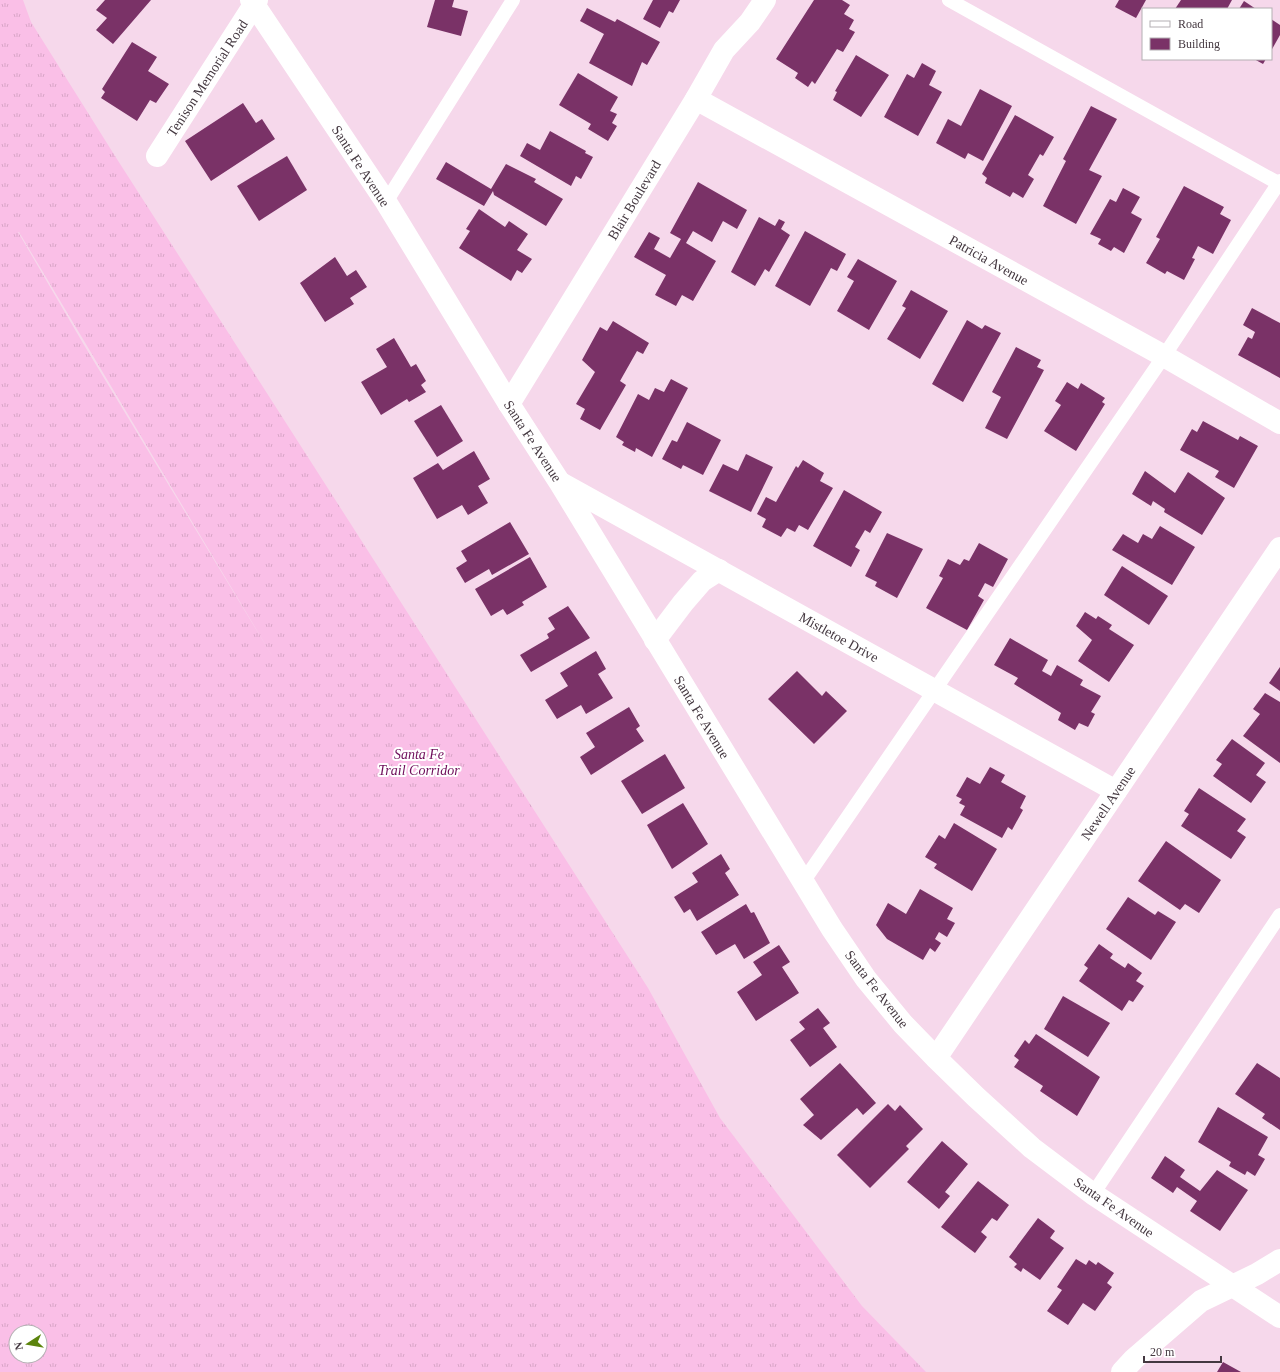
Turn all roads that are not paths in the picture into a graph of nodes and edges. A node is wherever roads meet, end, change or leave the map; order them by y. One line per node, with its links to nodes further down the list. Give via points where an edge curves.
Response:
1 (513, 0): 8 (lane)
2 (765, 0): 5 (street, Blair Boulevard, via 750,22 724,50)
3 (949, 0): 7 (lane)
4 (254, 2): 6 (street, Tenison Memorial Road); 8 (street, Santa Fe Avenue)
5 (696, 99): 9 (street, Patricia Avenue); 10 (street, Blair Boulevard)
6 (157, 156)
7 (1279, 182): 9 (lane)
8 (386, 202): 10 (street, Santa Fe Avenue)
9 (1164, 356): 11 (street, Patricia Avenue); 16 (lane)
10 (509, 404): 12 (street, Santa Fe Avenue)
11 (1280, 423)
12 (560, 483): 14 (street, Mistletoe Drive); 15 (street, Santa Fe Avenue)
13 (1280, 548): 17 (street, Newell Avenue)
14 (719, 570): 15 (street, via 702,581); 16 (street, Mistletoe Drive)
15 (655, 640): 18 (street, Santa Fe Avenue)
16 (935, 690): 17 (street, Mistletoe Drive); 18 (lane)
17 (1116, 791): 20 (street, Newell Avenue)
18 (803, 882): 20 (street, Santa Fe Avenue, via 866,979 903,1024)
19 (1280, 915): 21 (lane)
20 (936, 1058): 21 (street, Santa Fe Avenue, via 1032,1148)
21 (1093, 1194): 23 (street, Santa Fe Avenue)
22 (1280, 1260): 23 (street, via 1258,1274)
23 (1231, 1286): 24 (street, Santa Fe Avenue); 25 (street, via 1201,1301)
24 (1280, 1318)
25 (1122, 1372)

